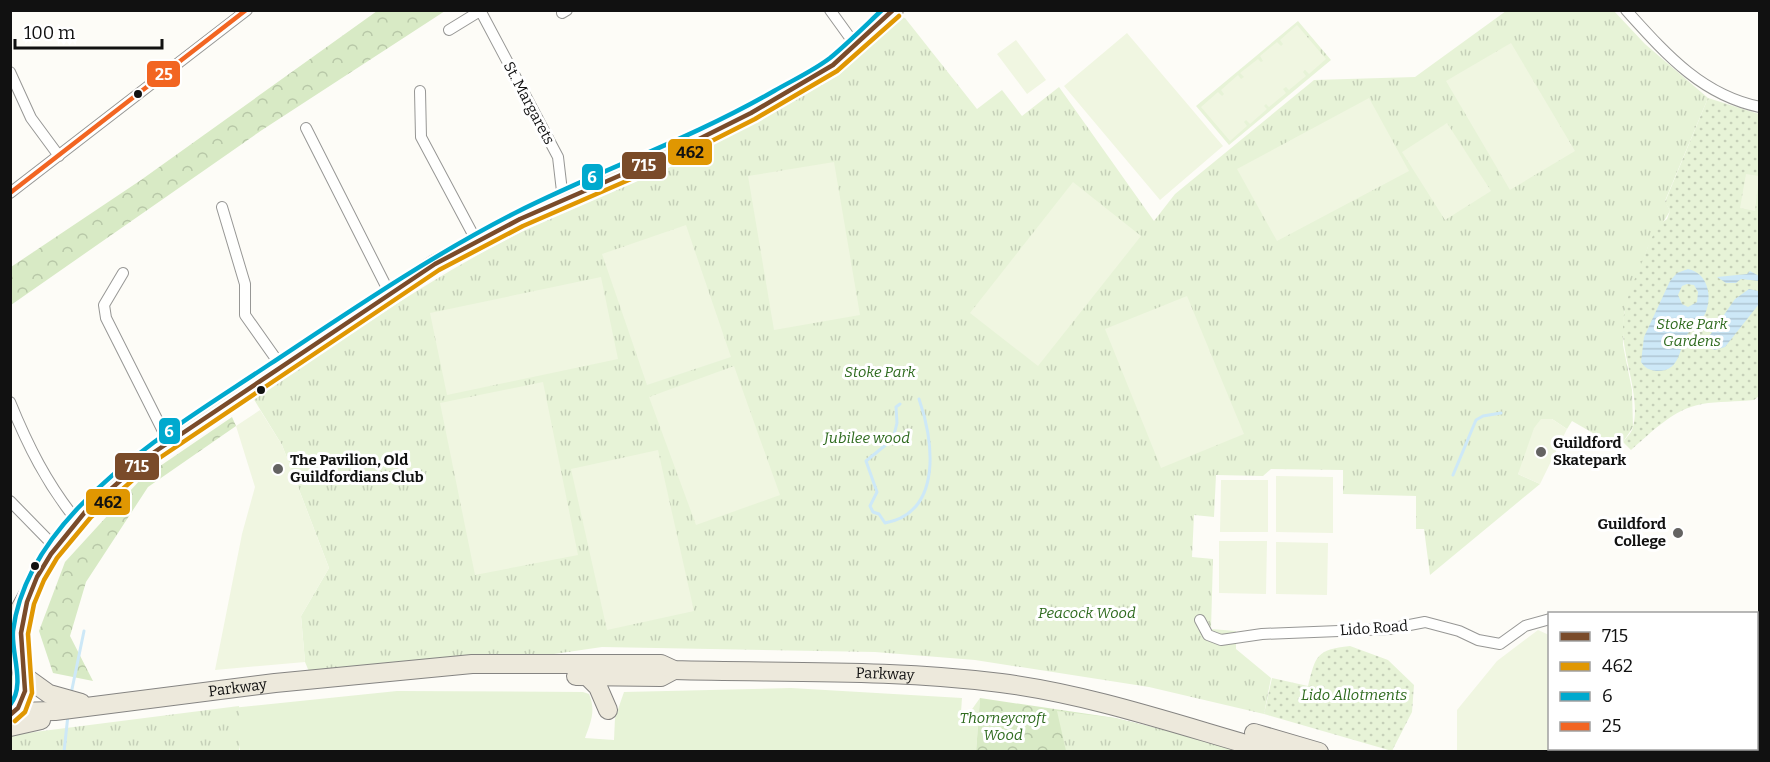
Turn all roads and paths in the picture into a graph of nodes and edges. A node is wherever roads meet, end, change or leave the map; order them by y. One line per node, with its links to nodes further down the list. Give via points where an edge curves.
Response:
1 (248, 10): 12 (street)
2 (830, 10): 7 (street)
3 (894, 10): 7 (main road)
4 (1626, 10): 10 (street, via 1707,88 1735,102)
5 (480, 11): 6 (street, St. Margarets); 14 (street, St. Margarets, via 558,157)
6 (449, 30)
7 (856, 46): 14 (main road, via 833,65 751,113)
8 (10, 72): 12 (street, via 31,118)
9 (420, 91): 16 (street, via 421,136)
10 (1760, 107)
11 (306, 128): 18 (street)
12 (59, 156): 13 (street)
13 (10, 193)
14 (563, 200): 16 (main road)
15 (222, 207): 19 (street, via 245,284 244,315)
16 (477, 242): 18 (main road)
17 (123, 273): 21 (street, via 104,305 106,318)
18 (390, 294): 19 (main road)
19 (281, 366): 21 (main road)
20 (10, 402): 23 (street, via 28,448 54,493)
21 (168, 441): 23 (main road)
22 (10, 501): 24 (street)
23 (77, 521): 24 (main road)
24 (55, 547): 25 (main road)
25 (27, 601): 28 (main road); 29 (main road)
26 (1200, 620): 27 (street, Lido Road, via 1209,635 1221,640 1262,634 1389,629 1425,622 1500,644 1525,626)
27 (1548, 620)
28 (10, 625)
29 (19, 669): 34 (main road, via 49,694 70,702); 36 (main road, via 26,693)
30 (674, 670): 31 (main road, Parkway, via 652,664 472,664); 32 (main road, Parkway, via 661,677); 33 (main road, Parkway, via 953,678)
31 (352, 676): 32 (main road, Parkway); 34 (main road, Parkway)
32 (587, 676): 35 (main road, via 601,692)
33 (1094, 699): 37 (main road, Parkway); 38 (main road, Parkway, via 1123,699)
34 (122, 702): 36 (main road)
35 (608, 710)
36 (12, 718)
37 (1274, 752)
38 (1319, 752)

